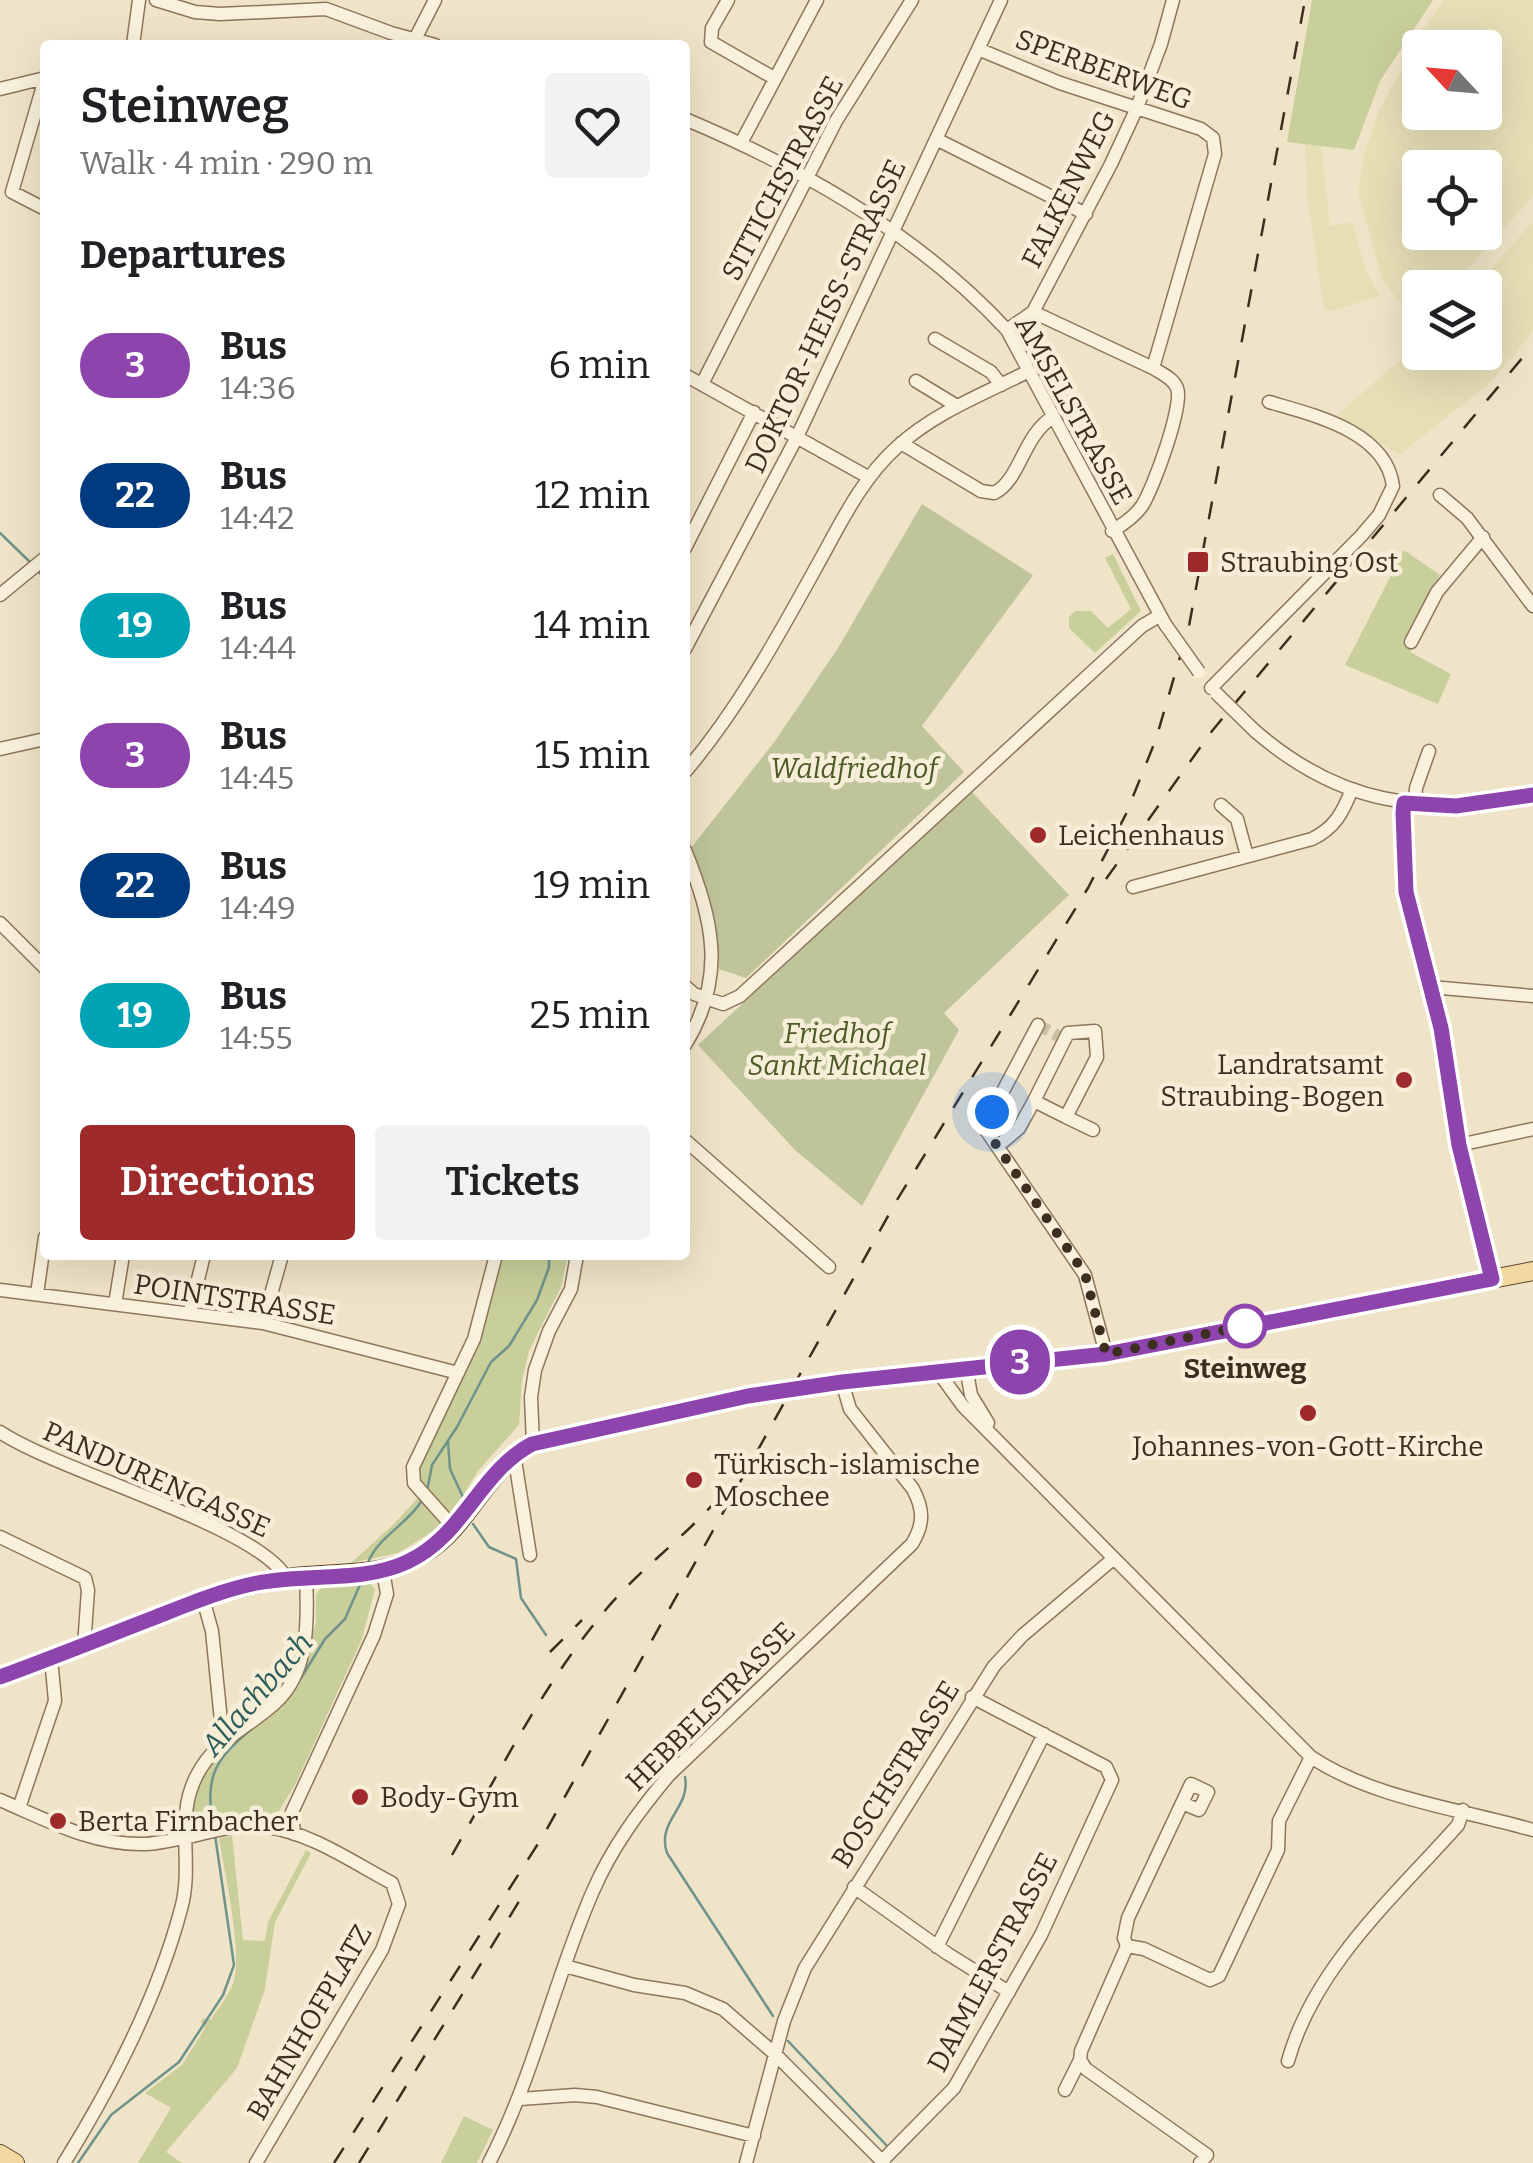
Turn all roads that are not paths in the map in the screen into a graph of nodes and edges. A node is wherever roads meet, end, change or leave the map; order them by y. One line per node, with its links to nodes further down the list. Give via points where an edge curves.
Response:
1 (138, 0): 9 (street)
2 (156, 0): 10 (street, via 220,14 326,9)
3 (435, 0): 11 (street)
4 (728, 0): 13 (street, via 711,42)
5 (816, 0): 13 (street)
6 (912, 0): 21 (street, SITTICHSTRASSE)
7 (1001, 0): 12 (street, DOKTOR-HEISS-STRASSE)
8 (1172, 0): 17 (street, FALKENWEG)
9 (134, 40)
10 (408, 40)
11 (414, 40)
12 (978, 49): 17 (street, SPERBERWEG); 19 (street, DOKTOR-HEISS-STRASSE)
13 (774, 78): 20 (street)
14 (40, 80): 15 (street)
15 (0, 89)
16 (40, 96): 22 (street, via 12,192)
17 (1136, 110): 23 (street, FALKENWEG); 28 (street, SPERBERWEG, via 1201,129 1215,146)
18 (690, 124): 20 (street, AMSELSTRASSE)
19 (936, 138): 23 (street); 24 (street, DOKTOR-HEISS-STRASSE)
20 (741, 143): 21 (street, AMSELSTRASSE)
21 (808, 179): 24 (street, AMSELSTRASSE); 32 (street, SITTICHSTRASSE)
22 (40, 206)
23 (1086, 214): 25 (street, FALKENWEG)
24 (892, 231): 26 (street, AMSELSTRASSE, via 964,285); 38 (street, DOKTOR-HEISS-STRASSE)
25 (1033, 312): 26 (street, FALKENWEG); 28 (street)
26 (1007, 330): 29 (street, AMSELSTRASSE)
27 (936, 340): 33 (street)
28 (1153, 368): 42 (street, via 1173,382 1177,406 1149,494)
29 (1029, 371): 33 (street); 37 (street, AMSELSTRASSE)
30 (690, 378): 32 (street)
31 (916, 380): 35 (street)
32 (702, 384): 36 (street)
33 (1002, 385): 35 (street)
34 (1269, 402): 51 (street, via 1364,441 1386,460 1393,486 1379,516)
35 (957, 406): 39 (street)
36 (754, 412): 38 (street); 44 (street)
37 (1053, 418): 39 (street, via 1032,435 1006,484 994,493); 42 (street, AMSELSTRASSE)
38 (797, 438): 40 (street); 49 (street, DOKTOR-HEISS-STRASSE)
39 (901, 444): 40 (street)
40 (868, 477): 55 (street, via 770,650)
41 (1440, 495): 43 (street)
42 (1112, 531): 48 (street, AMSELSTRASSE)
43 (1483, 537): 47 (street); 50 (street, via 1437,592)
44 (690, 538)
45 (40, 562): 46 (street)
46 (0, 595)
47 (1533, 606)
48 (1162, 620): 51 (street, AMSELSTRASSE, bridge); 68 (street, via 1142,626 740,996 724,1004)
49 (690, 640)
50 (1411, 642)
51 (1214, 691): 56 (street, AMSELSTRASSE, bridge, via 1312,772)
52 (40, 740): 53 (street)
53 (0, 749)
54 (1429, 751): 58 (street)
55 (690, 766)
56 (1352, 789): 58 (street, AMSELSTRASSE); 60 (street, via 1325,833)
57 (1533, 795): 58 (street, AMSELSTRASSE, via 1456,806)
58 (1409, 804): 65 (street, via 1404,880)
59 (1221, 805): 60 (street, via 1237,818)
60 (1248, 856): 62 (street)
61 (690, 865): 68 (street, via 710,924)
62 (1132, 887)
63 (0, 922): 64 (street)
64 (40, 963)
65 (1431, 987): 67 (street); 76 (street)
66 (690, 989): 68 (street)
67 (1532, 998)
68 (708, 1001): 70 (street)
69 (1038, 1025): 77 (street, via 987,1124)
70 (690, 1035)
71 (1034, 1101): 72 (street); 72 (street, via 1068,1033 1095,1031 1096,1056); 77 (street, via 1020,1128)
72 (1066, 1116): 74 (street)
73 (1533, 1128): 76 (street)
74 (1093, 1130)
75 (690, 1144): 84 (street)
76 (1459, 1145): 86 (street)
77 (998, 1146): 92 (street, via 1085,1274)
78 (42, 1260): 88 (street)
79 (122, 1260): 89 (street)
80 (203, 1260): 90 (street)
81 (281, 1260): 91 (street)
82 (495, 1260): 95 (street)
83 (576, 1260): 99 (street, via 571,1289 535,1370)
84 (828, 1266)
85 (1533, 1271): 86 (main road)
86 (1492, 1279): 92 (main road)
87 (0, 1290): 88 (street, POINTSTRASSE)
88 (37, 1294): 89 (street, POINTSTRASSE)
89 (115, 1304): 90 (street, POINTSTRASSE)
90 (190, 1312): 91 (street, POINTSTRASSE)
91 (264, 1323): 95 (street, POINTSTRASSE)
92 (1106, 1354): 93 (main road)
93 (966, 1368): 94 (main road); 98 (street, via 971,1394)
94 (942, 1370): 96 (main road); 98 (street, via 953,1394)
95 (458, 1372): 101 (street, via 413,1467 414,1483)
96 (842, 1382): 99 (main road, via 711,1403); 126 (street, HEBBELSTRASSE, via 850,1410 920,1502 920,1530 650,1798 606,1864)
97 (0, 1432): 107 (street, PANDURENGASSE, via 240,1539 272,1559)
98 (996, 1438): 104 (street)
99 (532, 1444): 100 (main road)
100 (514, 1454): 101 (main road); 103 (street)
101 (454, 1528): 105 (main road, via 425,1552)
102 (0, 1537): 109 (street, via 85,1578)
103 (530, 1555)
104 (1114, 1560): 112 (street, BOSCHSTRASSE, via 1008,1650); 115 (street)
105 (380, 1571): 106 (main road); 121 (street, via 384,1606 292,1812)
106 (323, 1575): 107 (main road); 114 (street, via 290,1684 276,1703)
107 (287, 1579): 108 (main road)
108 (203, 1599): 109 (main road); 114 (street)
109 (84, 1646): 110 (main road)
110 (51, 1658): 111 (main road); 118 (street, via 56,1701)
111 (0, 1677)
112 (972, 1696): 113 (street); 123 (street, BOSCHSTRASSE)
113 (1044, 1734): 125 (street); 127 (street, DAIMLERSTRASSE, via 1106,1767 1112,1780)
114 (222, 1740): 122 (street, via 189,1790)
115 (1311, 1757): 119 (street, via 1369,1787); 124 (street, via 1279,1822 1278,1850 1215,1979)
116 (0, 1800): 118 (street)
117 (1182, 1803): 124 (street, via 1128,1918)
118 (18, 1808): 122 (street, via 120,1843)
119 (1463, 1810): 120 (street); 130 (street, via 1458,1825 1334,1967)
120 (1533, 1830)
121 (294, 1834): 122 (street, via 238,1826); 139 (street, BAHNHOFPLATZ, via 392,1883 400,1904 382,1950)
122 (185, 1837): 138 (street, via 186,1886 174,1932 120,2068)
123 (854, 1886): 125 (street); 128 (street, BOSCHSTRASSE, via 805,1968)
124 (1128, 1946): 129 (street)
125 (937, 1947): 127 (street)
126 (565, 1966): 128 (street, via 712,2003); 132 (street, HEBBELSTRASSE)
127 (1009, 1992): 135 (street, DAIMLERSTRASSE, via 954,2088)
128 (776, 2054): 133 (street, BOSCHSTRASSE); 135 (street)
129 (1080, 2060): 131 (street); 136 (street)
130 (1288, 2061)
131 (1065, 2090)
132 (520, 2098): 133 (street, via 597,2097); 140 (street, HEBBELSTRASSE)
133 (754, 2136): 141 (street, BOSCHSTRASSE)
134 (0, 2154): 137 (main road)
135 (888, 2156)
136 (1204, 2159)
137 (15, 2163)
138 (64, 2163)
139 (256, 2163)
140 (489, 2163)
141 (746, 2163)

